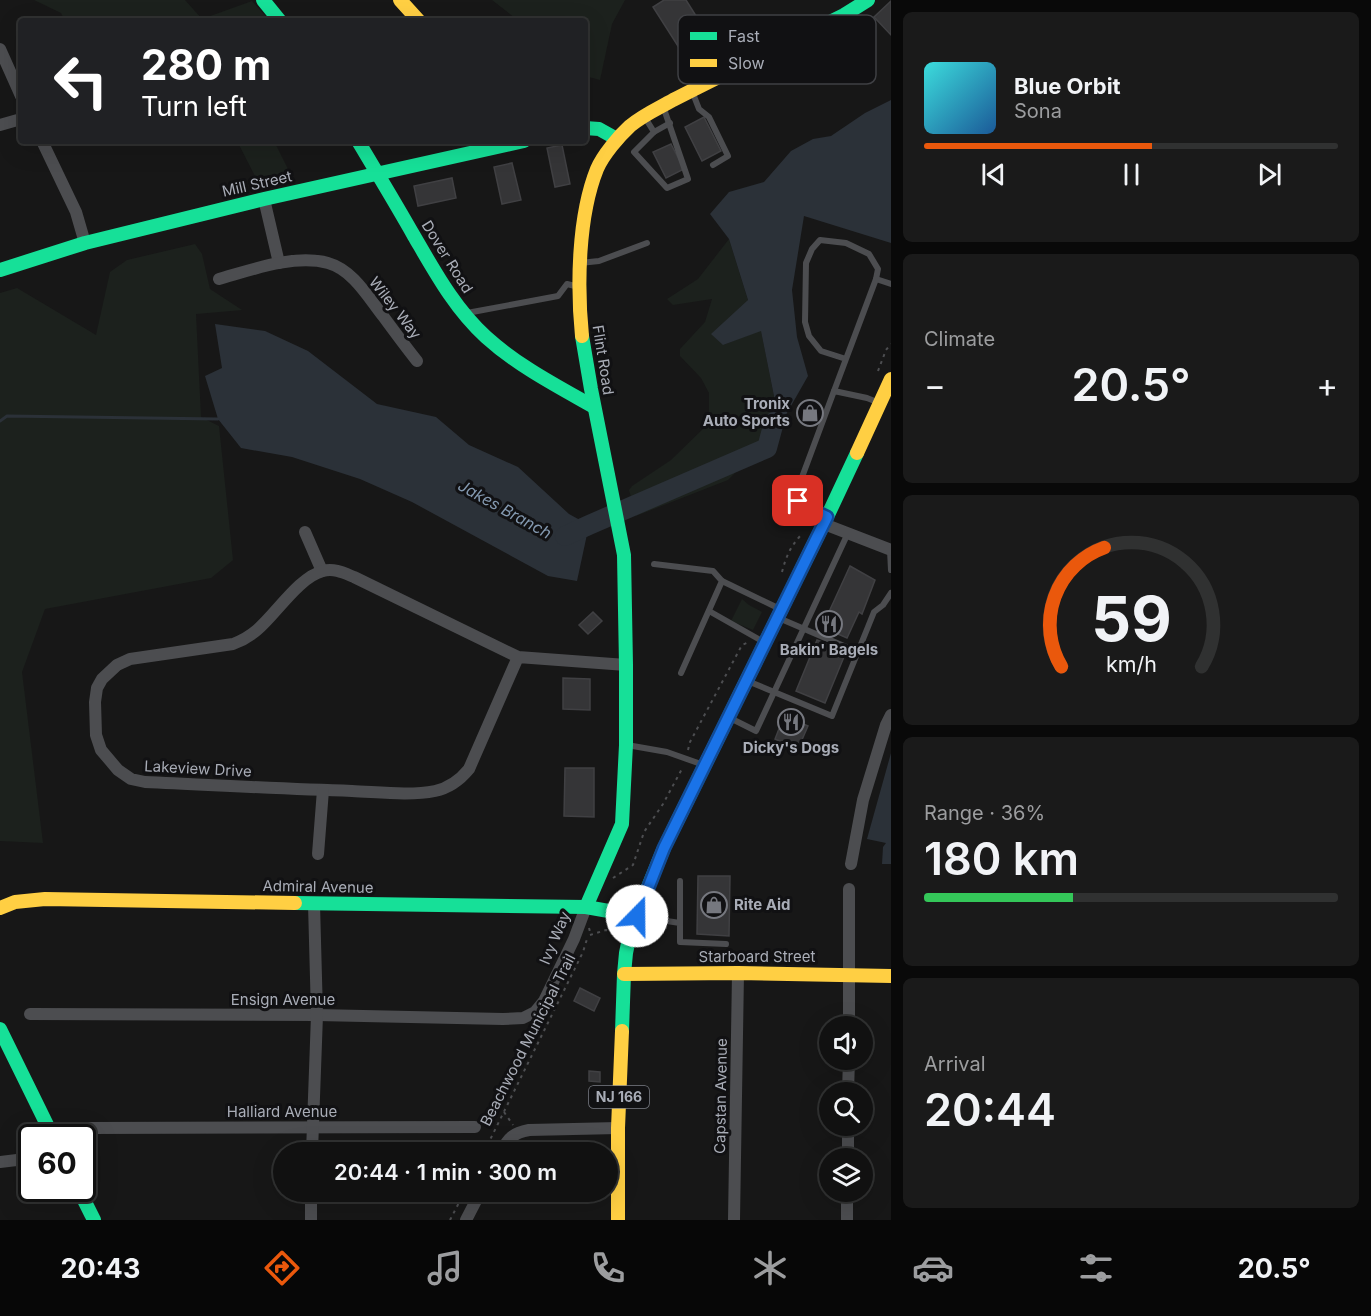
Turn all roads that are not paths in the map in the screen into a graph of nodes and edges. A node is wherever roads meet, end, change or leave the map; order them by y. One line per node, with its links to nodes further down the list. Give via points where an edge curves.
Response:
1 (263, 0): 5 (main road)
2 (400, 0): 6 (main road)
3 (868, 0): 4 (main road, Flint Road)
4 (844, 15)
5 (278, 18)
6 (416, 18)
7 (0, 49): 9 (street)
8 (704, 84): 10 (main road, Flint Road)
9 (18, 89)
10 (692, 90): 11 (main road, Flint Road); 22 (lane, via 728,156)
11 (663, 105): 12 (main road, Flint Road); 14 (lane)
12 (644, 116): 17 (lane); 18 (main road, Flint Road)
13 (18, 119): 15 (street)
14 (670, 123): 17 (lane); 17 (lane, via 688,179 667,188 634,152)
15 (0, 125)
16 (588, 128): 18 (main road, via 599,129)
17 (654, 132)
18 (617, 139): 28 (main road, Flint Road, via 598,167 589,194)
19 (43, 144): 25 (street, via 76,212)
20 (360, 144): 23 (main road, Dover Road)
21 (511, 144): 23 (main road, Mill Street)
22 (713, 165)
23 (378, 174): 24 (main road, Mill Street); 34 (main road, Dover Road, via 442,285)
24 (264, 199): 25 (main road, Mill Street); 27 (street)
25 (85, 243): 29 (main road, Mill Street)
26 (647, 243): 28 (lane, via 607,259)
27 (279, 263): 30 (street, Wiley Way); 36 (street, Wiley Way, via 318,262 345,272)
28 (580, 264): 33 (main road, Flint Road)
29 (0, 270)
30 (219, 279)
31 (876, 279): 32 (lane); 35 (lane); 35 (lane, via 878,269 869,254 846,243 820,240 806,263 809,336 821,351)
32 (891, 284)
33 (579, 287): 34 (lane, via 567,284 558,296); 40 (main road, Flint Road)
34 (464, 313): 40 (main road, Dover Road, via 513,358)
35 (846, 359): 38 (lane)
36 (417, 361)
37 (891, 379): 39 (main road, NJ 166)
38 (834, 391): 39 (lane); 41 (lane, via 795,496)
39 (880, 403): 41 (main road, NJ 166)
40 (594, 407): 56 (main road, Flint Road, via 624,555)
41 (825, 521): 43 (street); 51 (main road, NJ 166)
42 (305, 532): 47 (street)
43 (848, 533): 44 (street); 52 (lane)
44 (890, 550): 46 (lane)
45 (654, 564): 48 (lane, via 712,571)
46 (891, 570)
47 (322, 571): 55 (street, via 354,576); 64 (street, Lakeview Drive, via 295,589 256,631 240,641 130,659 117,665 102,679 94,702 101,750 131,779)
48 (722, 581): 50 (lane); 51 (lane)
49 (891, 593): 54 (lane, via 874,612)
50 (709, 611): 53 (lane); 57 (lane)
51 (779, 613): 52 (lane); 53 (main road, NJ 166)
52 (803, 628): 54 (lane); 59 (lane)
53 (765, 643): 58 (main road, NJ 166)
54 (858, 652): 59 (lane, via 832,716)
55 (518, 657): 56 (street); 64 (street, Lakeview Drive, via 469,769 458,780 446,788 417,793)
56 (626, 665): 62 (main road, Flint Road)
57 (681, 673)
58 (746, 680): 59 (lane); 61 (main road, NJ 166)
59 (774, 693): 61 (lane, via 756,731)
60 (891, 715): 66 (street, via 863,800)
61 (728, 717): 63 (main road, NJ 166)
62 (626, 745): 63 (lane, via 667,752); 67 (main road, Flint Road, via 622,824)
63 (704, 765): 73 (main road, NJ 166)
64 (322, 790): 65 (street)
65 (318, 854)
66 (851, 864)
67 (600, 874): 71 (main road, Ivy Way)
68 (680, 881): 74 (lane)
69 (849, 890): 78 (street)
70 (314, 904): 71 (main road, Admiral Avenue); 72 (main road, Admiral Avenue, via 45,899); 82 (street)
71 (586, 907): 73 (main road, Admiral Avenue); 80 (street, Ivy Way, via 544,1001)
72 (0, 908)
73 (637, 916): 74 (lane); 77 (main road, NJ 166)
74 (680, 923): 75 (lane, via 680,942)
75 (726, 944)
76 (738, 973): 77 (main road, Starboard Street); 78 (main road, Starboard Street); 102 (street, Capstan Avenue)
77 (624, 974): 89 (main road, NJ 166)
78 (850, 974): 79 (main road, Starboard Street); 83 (street)
79 (891, 976)
80 (535, 1012): 82 (street, Ensign Avenue, via 523,1018 503,1019)
81 (30, 1014): 82 (street, Ensign Avenue)
82 (317, 1015): 86 (street)
83 (849, 1016)
84 (0, 1029): 85 (main road)
85 (46, 1124)
86 (312, 1127): 87 (street, Halliard Avenue); 88 (street, Halliard Avenue); 90 (street)
87 (474, 1127)
88 (96, 1128)
89 (618, 1128): 91 (street, via 529,1130 513,1135); 101 (main road, NJ 166)
90 (312, 1142)
91 (508, 1142)
92 (18, 1160): 93 (street)
93 (0, 1162)
94 (85, 1202): 98 (main road)
95 (311, 1202): 99 (street)
96 (475, 1202): 100 (street)
97 (847, 1202): 103 (street)
98 (94, 1220)
99 (311, 1220)
100 (466, 1220)
101 (618, 1220)
102 (734, 1220)
103 (847, 1220)

